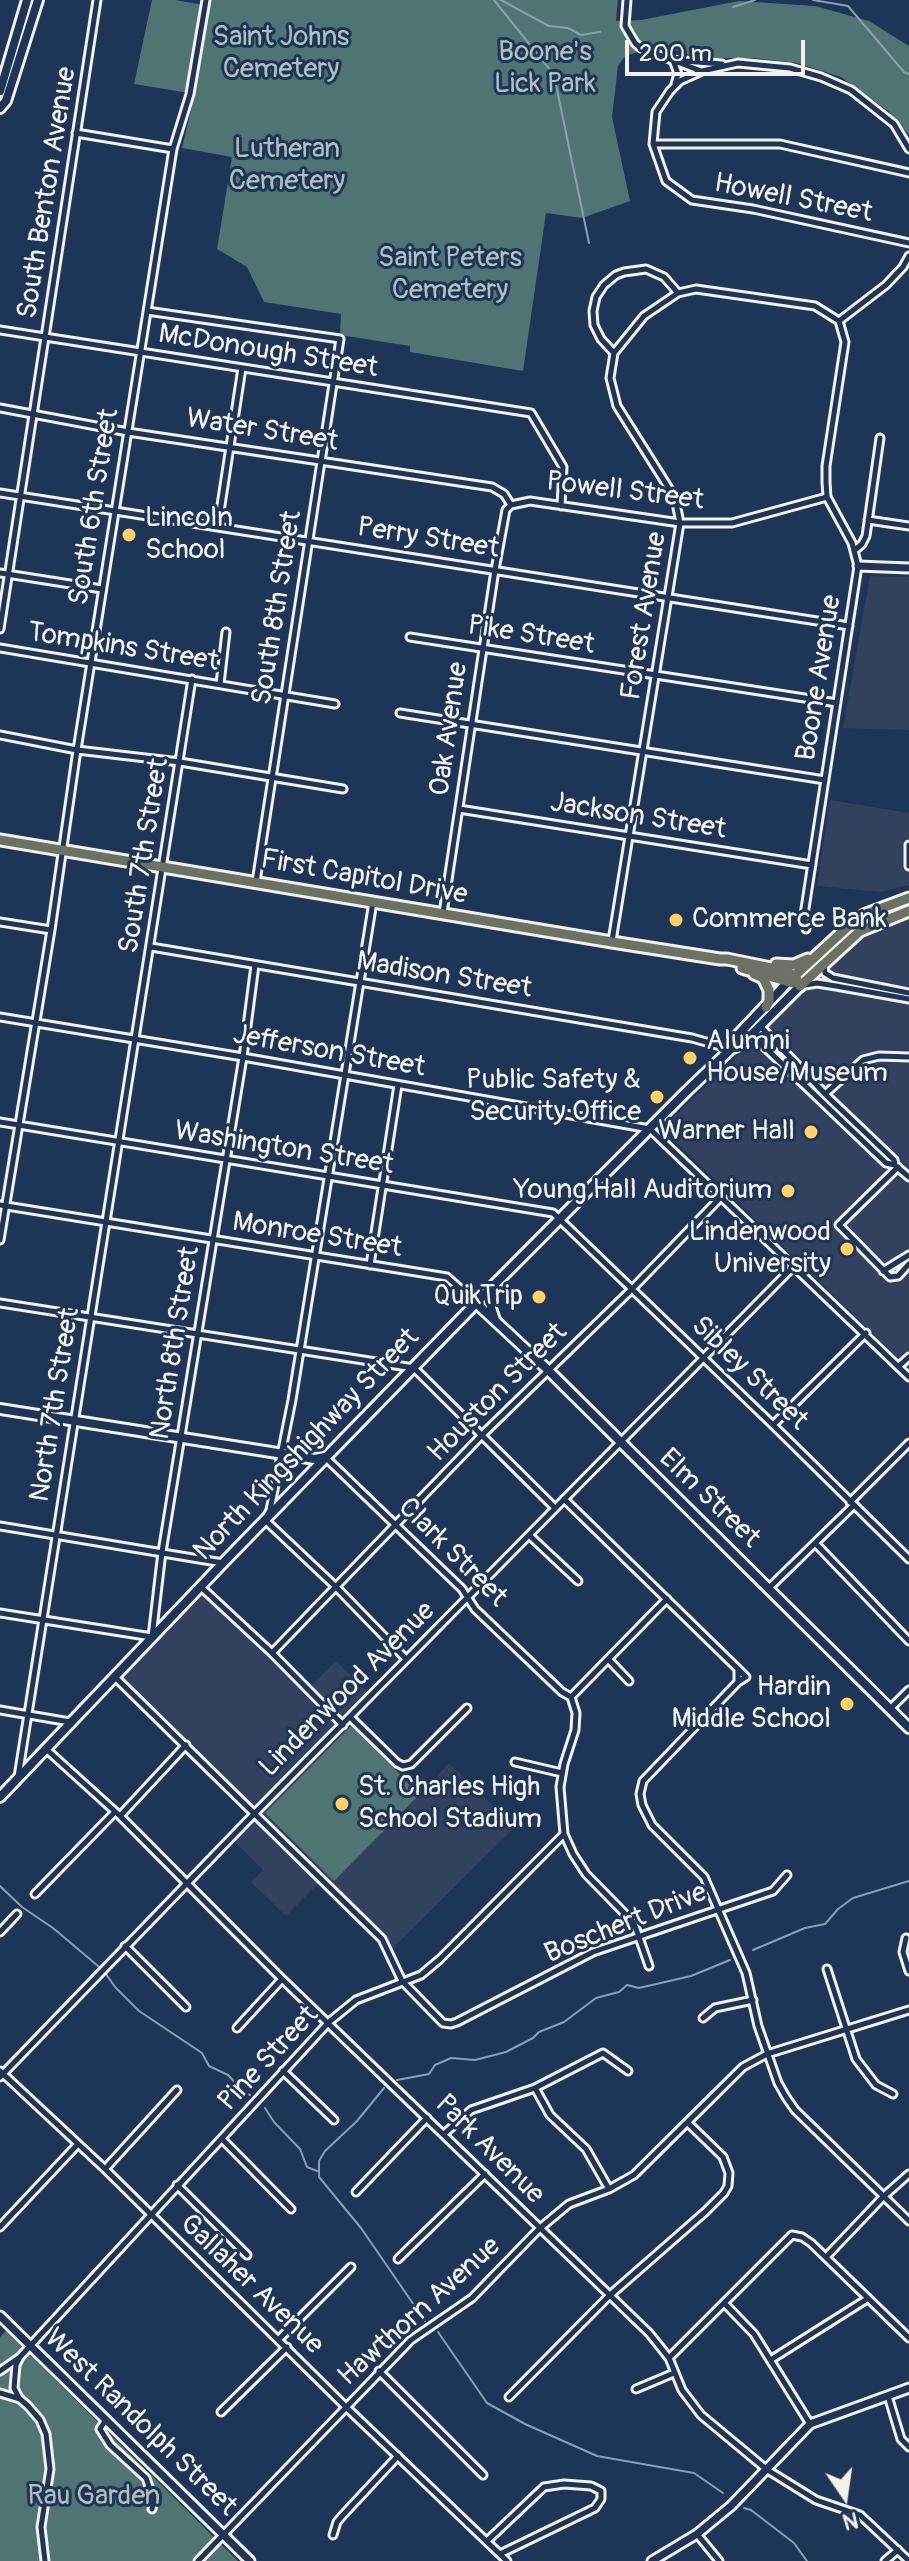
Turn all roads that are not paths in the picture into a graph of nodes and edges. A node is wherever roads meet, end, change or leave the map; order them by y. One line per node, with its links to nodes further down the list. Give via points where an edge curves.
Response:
1 (38, 0): 11 (main road)
2 (97, 0): 12 (street, South Benton Avenue)
3 (206, 0): 14 (street, South 6th Street, via 190,94)
4 (627, 0): 6 (street, via 625,26 635,43)
5 (26, 1): 10 (main road)
6 (673, 60): 7 (street); 8 (street); 9 (street, via 678,74)
7 (728, 65): 8 (street); 15 (street, via 790,68 851,90 894,124)
8 (702, 71): 9 (street)
9 (673, 88): 13 (street, via 656,112)
10 (0, 91)
11 (0, 108)
12 (76, 133): 14 (street); 23 (street, South Benton Avenue)
13 (653, 144): 16 (street, via 780,144); 17 (street, Howell Street, via 666,181 692,200)
14 (173, 149): 20 (street, South 6th Street)
15 (909, 149)
16 (909, 173)
17 (909, 243)
18 (909, 256): 21 (street, via 886,285)
19 (678, 293): 21 (street, via 714,290 815,306); 25 (street, via 644,316); 25 (street, via 664,277 646,269 616,275 604,285 596,297 594,325)
20 (147, 311): 24 (street, South 6th Street); 27 (street, South 8th Street, via 340,339)
21 (839, 321): 36 (street, via 845,356 826,466)
22 (0, 330): 23 (street, McDonough Street)
23 (46, 337): 24 (street, McDonough Street); 29 (street, South Benton Avenue)
24 (140, 352): 26 (street, McDonough Street); 30 (street, South 6th Street)
25 (614, 353): 41 (street, Forest Avenue, via 610,378 617,406 675,498)
26 (242, 368): 27 (street, McDonough Street); 32 (street)
27 (334, 382): 33 (street, South 8th Street); 38 (street, McDonough Street, via 531,413 563,467)
28 (0, 408): 29 (street, Water Street)
29 (33, 415): 30 (street, Water Street); 35 (street, South Benton Avenue)
30 (128, 432): 32 (street, Water Street); 39 (street, South 6th Street)
31 (880, 438): 40 (street)
32 (231, 446): 33 (street, Water Street); 42 (street)
33 (321, 460): 37 (street, Water Street, via 492,487); 44 (street, South 8th Street)
34 (0, 493): 35 (street, Perry Street)
35 (21, 496): 39 (street, Perry Street); 50 (street, South Benton Avenue)
36 (827, 497): 41 (street, Powell Street, via 732,523); 45 (street, Boone Avenue)
37 (511, 505): 38 (street, Powell Street, via 530,501); 48 (street, Oak Avenue)
38 (561, 506): 41 (street, Powell Street)
39 (117, 510): 42 (street, Perry Street); 51 (street, South 6th Street)
40 (868, 520): 43 (street); 45 (street, via 864,541)
41 (680, 523): 52 (street, Forest Avenue)
42 (218, 525): 44 (street, Perry Street)
43 (909, 526)
44 (308, 540): 48 (street, Perry Street); 63 (street, South 8th Street)
45 (855, 550): 46 (street, Boone Avenue)
46 (858, 566): 47 (street); 53 (street, Boone Avenue)
47 (909, 568)
48 (495, 570): 52 (street, Perry Street); 58 (street, Oak Avenue)
49 (0, 573): 50 (street)
50 (9, 574): 51 (street); 54 (street, South Benton Avenue)
51 (102, 589): 59 (street, South 6th Street)
52 (668, 597): 53 (street, Perry Street); 60 (street, Forest Avenue)
53 (849, 626): 64 (street, Boone Avenue)
54 (0, 629)
55 (226, 632): 62 (street)
56 (410, 637): 58 (street, Pike Street)
57 (0, 648): 59 (street, Tompkins Street)
58 (482, 649): 60 (street, Pike Street); 67 (street, Oak Avenue)
59 (91, 662): 61 (street, Tompkins Street); 69 (street, South 6th Street)
60 (655, 675): 64 (street, Pike Street); 70 (street, Forest Avenue)
61 (192, 679): 62 (street, Tompkins Street); 71 (street, South 7th Street)
62 (220, 684): 63 (street, Tompkins Street)
63 (285, 696): 65 (street, Tompkins Street); 72 (street, South 8th Street)
64 (837, 703): 73 (street, Boone Avenue)
65 (335, 704)
66 (400, 713): 67 (street)
67 (471, 725): 70 (street); 75 (street, Oak Avenue)
68 (0, 735): 69 (street)
69 (77, 750): 71 (street); 79 (street, South 6th Street)
70 (644, 753): 73 (street); 76 (street, Forest Avenue)
71 (180, 762): 72 (street); 81 (street, South 7th Street)
72 (272, 778): 74 (street); 83 (street, South 8th Street)
73 (825, 780): 80 (street, Boone Avenue)
74 (343, 789)
75 (459, 809): 76 (street, Jackson Street); 87 (street, Oak Avenue)
76 (631, 835): 80 (street, Jackson Street); 91 (street, Forest Avenue)
77 (0, 840): 79 (main road, First Capitol Drive)
78 (909, 845): 82 (street)
79 (61, 849): 81 (main road, First Capitol Drive); 90 (street, South 6th Street)
80 (812, 865): 89 (street, Boone Avenue)
81 (163, 866): 83 (main road, First Capitol Drive); 92 (street, South 7th Street)
82 (909, 866)
83 (256, 882): 85 (main road, First Capitol Drive)
84 (909, 898): 94 (main road, via 853,922)
85 (373, 902): 87 (main road, First Capitol Drive); 98 (street)
86 (909, 911): 94 (main road, via 860,931)
87 (442, 914): 91 (main road, First Capitol Drive)
88 (0, 922): 90 (street)
89 (806, 929)
90 (51, 930): 102 (street, South 6th Street)
91 (612, 942): 93 (main road, First Capitol Drive)
92 (151, 947): 95 (street, Madison Street); 105 (street, South 7th Street)
93 (724, 959): 94 (main road, via 785,965); 96 (main road, First Capitol Drive); 97 (main road, First Capitol Drive, via 781,970)
94 (819, 960): 97 (main road); 99 (street, via 833,978)
95 (255, 965): 98 (street, Madison Street); 107 (street)
96 (736, 966): 97 (main road, First Capitol Drive); 100 (main road, via 763,978 769,990)
97 (795, 981): 99 (street); 100 (main road); 103 (main road)
98 (359, 982): 106 (street, Madison Street); 109 (street)
99 (909, 996)
100 (766, 1007): 106 (main road)
101 (0, 1017): 102 (street, Jefferson Street)
102 (36, 1024): 105 (street, Jefferson Street); 113 (street, South 6th Street)
103 (760, 1026): 104 (main road); 111 (street)
104 (751, 1035): 106 (main road); 117 (street, via 886,1163)
105 (135, 1039): 107 (street, Jefferson Street); 115 (street, North 7th Street)
106 (731, 1049): 114 (main road, North Kingshighway Street)
107 (243, 1057): 109 (street, Jefferson Street); 116 (street, North 8th Street)
108 (909, 1057): 111 (street, via 863,1060)
109 (345, 1075): 110 (street, Jefferson Street); 118 (street)
110 (398, 1085): 114 (street, Jefferson Street); 120 (street)
111 (825, 1094): 117 (street)
112 (0, 1122): 113 (street, Washington Street)
113 (18, 1125): 115 (street, Washington Street); 122 (street, South 6th Street)
114 (650, 1129): 121 (street); 123 (main road, North Kingshighway Street)
115 (119, 1141): 116 (street, Washington Street); 124 (street, North 7th Street)
116 (225, 1160): 118 (street, Washington Street); 126 (street, North 8th Street)
117 (896, 1166): 119 (street); 132 (street, via 839,1225)
118 (328, 1177): 120 (street, Washington Street); 128 (street)
119 (909, 1177)
120 (382, 1186): 123 (street, Washington Street, via 553,1213); 130 (street)
121 (721, 1197): 131 (street); 134 (street, Houston Street)
122 (3, 1206): 124 (street, Monroe Street); 125 (street, South 6th Street)
123 (560, 1219): 133 (main road, North Kingshighway Street); 134 (street, Sibley Street)
124 (106, 1222): 126 (street, Monroe Street); 137 (street, North 7th Street)
125 (0, 1240)
126 (213, 1240): 128 (street, Monroe Street); 140 (street, North 8th Street)
127 (909, 1255): 132 (street)
128 (315, 1256): 130 (street, Monroe Street); 141 (street)
129 (909, 1264): 132 (street, via 893,1278)
130 (370, 1265): 136 (street, Monroe Street, via 447,1277)
131 (794, 1266): 139 (street); 143 (street, Lindenwood Avenue)
132 (883, 1271)
133 (491, 1288): 136 (main road, North Kingshighway Street); 138 (main road)
134 (632, 1289): 143 (street, Sibley Street); 146 (street, Houston Street)
135 (0, 1303): 137 (street)
136 (476, 1303): 138 (main road, Elm Street); 145 (main road, North Kingshighway Street)
137 (90, 1317): 140 (street); 149 (street, North 7th Street)
138 (495, 1321): 146 (main road, Elm Street)
139 (866, 1333): 144 (street); 150 (street)
140 (197, 1334): 141 (street); 152 (street, North 8th Street)
141 (300, 1350): 145 (street); 155 (street)
142 (909, 1357): 144 (street)
143 (702, 1358): 150 (street, Sibley Street); 153 (street, Lindenwood Avenue)
144 (899, 1366): 147 (street)
145 (414, 1368): 151 (street); 156 (main road, North Kingshighway Street)
146 (548, 1370): 151 (street, Houston Street); 153 (main road, Elm Street)
147 (909, 1377)
148 (0, 1409): 149 (main road)
149 (74, 1420): 152 (main road); 163 (street, North 7th Street)
150 (773, 1425): 158 (street, Sibley Street)
151 (482, 1435): 159 (street); 162 (street, Houston Street)
152 (180, 1438): 155 (main road); 166 (street, North 8th Street)
153 (619, 1442): 157 (street, Lindenwood Avenue); 172 (main road, Elm Street)
154 (909, 1443): 158 (street)
155 (280, 1453): 156 (main road); 160 (street)
156 (326, 1457): 160 (main road, North Kingshighway Street); 162 (street, Clark Street)
157 (564, 1499): 159 (street, Lindenwood Avenue); 174 (street)
158 (852, 1504): 165 (street); 167 (street, Sibley Street)
159 (555, 1508): 164 (street, Lindenwood Avenue)
160 (265, 1520): 168 (main road, North Kingshighway Street); 171 (street)
161 (0, 1526): 163 (street)
162 (396, 1526): 171 (street, Houston Street); 173 (street, Clark Street)
163 (56, 1535): 166 (street); 176 (street, North 7th Street)
164 (529, 1535): 169 (street); 173 (street, Lindenwood Avenue)
165 (815, 1543): 172 (street); 178 (street)
166 (162, 1552): 168 (street); 177 (street, North 8th Street)
167 (909, 1559)
168 (223, 1563): 170 (main road, North Kingshighway Street)
169 (578, 1581)
170 (200, 1586): 177 (main road, North Kingshighway Street); 179 (street)
171 (336, 1587): 179 (street, Houston Street); 180 (street)
172 (769, 1588): 188 (main road, Elm Street)
173 (467, 1598): 180 (street, Lindenwood Avenue); 185 (street, Clark Street)
174 (667, 1599): 181 (street); 206 (street, via 738,1669 738,1682 649,1772 640,1794 652,1825 699,1870)
175 (0, 1613): 176 (street)
176 (42, 1620): 177 (street); 189 (street, North 7th Street)
177 (152, 1637): 182 (main road, North Kingshighway Street)
178 (909, 1641)
179 (272, 1653): 192 (street)
180 (406, 1659): 190 (street, Lindenwood Avenue)
181 (608, 1659): 183 (street); 185 (street)
182 (114, 1676): 191 (main road, North Kingshighway Street); 194 (street)
183 (629, 1681)
184 (909, 1690): 188 (street)
185 (571, 1697): 197 (street, via 575,1730)
186 (467, 1708): 190 (street, via 403,1766)
187 (0, 1710): 189 (street)
188 (889, 1710): 193 (main road, Elm Street)
189 (27, 1715): 191 (street); 198 (street, North 7th Street)
190 (351, 1718): 192 (street, Lindenwood Avenue)
191 (71, 1722): 195 (main road, North Kingshighway Street)
192 (343, 1725): 201 (street, Lindenwood Avenue)
193 (909, 1728)
194 (186, 1745): 200 (street); 201 (street)
195 (46, 1748): 198 (main road, North Kingshighway Street); 200 (street, Park Avenue)
196 (515, 1762): 197 (street)
197 (562, 1773): 202 (street)
198 (18, 1778): 199 (main road, North Kingshighway Street)
199 (2, 1792)
200 (117, 1814): 204 (street, Park Avenue); 205 (street)
201 (254, 1814): 204 (street, Lindenwood Avenue); 216 (street, via 382,1939)
202 (564, 1834): 209 (street, via 586,1874); 216 (street, Pine Street, via 440,1959 421,1975)
203 (787, 1875): 206 (street, Boschert Drive, via 773,1891)
204 (186, 1884): 211 (street, Lindenwood Avenue); 215 (street, Park Avenue)
205 (35, 1894)
206 (719, 1908): 209 (street, Boschert Drive); 217 (street)
207 (17, 1914): 208 (street)
208 (0, 1932)
209 (641, 1937): 212 (street); 216 (street, Boschert Drive, via 593,1952 451,2024 437,2019)
210 (906, 1938): 214 (street, via 903,1952)
211 (125, 1946): 218 (street); 227 (street, Lindenwood Avenue)
212 (649, 1966)
213 (827, 1969): 223 (street)
214 (909, 1971)
215 (282, 1979): 221 (street, Park Avenue); 222 (street)
216 (402, 1981): 221 (street, Pine Street, via 356,2000)
217 (753, 2000): 220 (street, via 715,2008); 224 (street)
218 (186, 2007)
219 (909, 2010): 223 (street, Hawthorn Avenue)
220 (703, 2018)
221 (329, 2022): 225 (street, Pine Street); 231 (street, Park Avenue)
222 (237, 2028)
223 (848, 2031): 224 (street, Hawthorn Avenue); 230 (street, via 856,2059 876,2085)
224 (767, 2054): 233 (street, Hawthorn Avenue, via 743,2067); 243 (street, via 795,2110)
225 (283, 2071): 232 (street); 235 (street, Pine Street)
226 (628, 2071): 228 (street, via 603,2053)
227 (1, 2074): 236 (street, Gallaher Avenue)
228 (535, 2088): 234 (street, via 471,2110); 241 (street, via 550,2115 586,2149)
229 (177, 2090): 237 (street)
230 (893, 2094)
231 (428, 2118): 234 (street, Park Avenue); 242 (street)
232 (334, 2120)
233 (688, 2123): 241 (street, Hawthorn Avenue, via 634,2175); 253 (street, via 723,2157 728,2186)
234 (444, 2134): 238 (street, Park Avenue)
235 (222, 2139): 240 (street, Pine Street); 244 (street)
236 (78, 2144): 237 (street, Gallaher Avenue); 247 (street)
237 (105, 2169): 245 (street, Gallaher Avenue)
238 (485, 2174): 248 (street, Park Avenue); 251 (street)
239 (909, 2174): 243 (street)
240 (177, 2185): 245 (street, Pine Street); 249 (street)
241 (609, 2189): 248 (street, Hawthorn Avenue, via 569,2204)
242 (356, 2192)
243 (884, 2196): 246 (street); 250 (street)
244 (291, 2209)
245 (151, 2216): 258 (street, Gallaher Avenue); 259 (street, Pine Street)
246 (909, 2221)
247 (0, 2227)
248 (539, 2229): 253 (street, Park Avenue); 265 (street, Hawthorn Avenue, via 472,2298 411,2340)
249 (247, 2255)
250 (826, 2257): 254 (street); 255 (street, via 792,2235)
251 (398, 2259)
252 (351, 2267): 258 (street)
253 (609, 2296): 262 (street, Park Avenue); 271 (street)
254 (867, 2299): 257 (street); 263 (street)
255 (725, 2304): 262 (street); 263 (street)
256 (0, 2316): 259 (street, West Randolph Street)
257 (909, 2338)
258 (279, 2339): 260 (street, Gallaher Avenue)
259 (31, 2346): 261 (street, Pine Street); 275 (street, West Randolph Street)
260 (287, 2347): 273 (street, Gallaher Avenue); 274 (street)
261 (20, 2357): 264 (street, Pine Street); 272 (street, via 14,2388)
262 (669, 2358): 266 (street, Park Avenue)
263 (772, 2359): 276 (street)
264 (0, 2371)
265 (379, 2371): 273 (street, Hawthorn Avenue); 280 (street)
266 (674, 2373): 268 (street); 279 (street, Park Avenue, via 701,2415)
267 (909, 2388): 270 (street)
268 (636, 2389)
269 (0, 2393): 272 (street)
270 (888, 2396): 276 (street); 277 (street, via 901,2439)
271 (509, 2397)
272 (20, 2399): 289 (street, via 40,2420 49,2450 41,2527)
273 (346, 2407): 278 (street, Gallaher Avenue); 282 (street, Hawthorn Avenue)
274 (221, 2412)
275 (105, 2421): 281 (street, via 100,2429 110,2445 146,2478); 282 (street, West Randolph Street)
276 (810, 2424): 279 (street)
277 (909, 2447)
278 (398, 2456): 284 (street, via 337,2522); 285 (street, Gallaher Avenue)
279 (766, 2469): 283 (street); 286 (street, Park Avenue, via 816,2500 860,2515)
280 (483, 2475)
281 (152, 2509)
282 (223, 2534): 288 (street, Hawthorn Avenue); 290 (street, West Randolph Street)
283 (697, 2534): 292 (street); 293 (street)
284 (333, 2535)
285 (487, 2541): 287 (street, Gallaher Avenue); 287 (street, via 544,2487 564,2484 601,2491 595,2508)
286 (898, 2550): 294 (street); 295 (street, Park Avenue)
287 (500, 2554): 291 (street, Gallaher Avenue)
288 (199, 2559)
289 (45, 2561)
290 (250, 2561)
291 (507, 2561)
292 (652, 2561)
293 (719, 2561)
294 (885, 2561)
295 (909, 2561)

